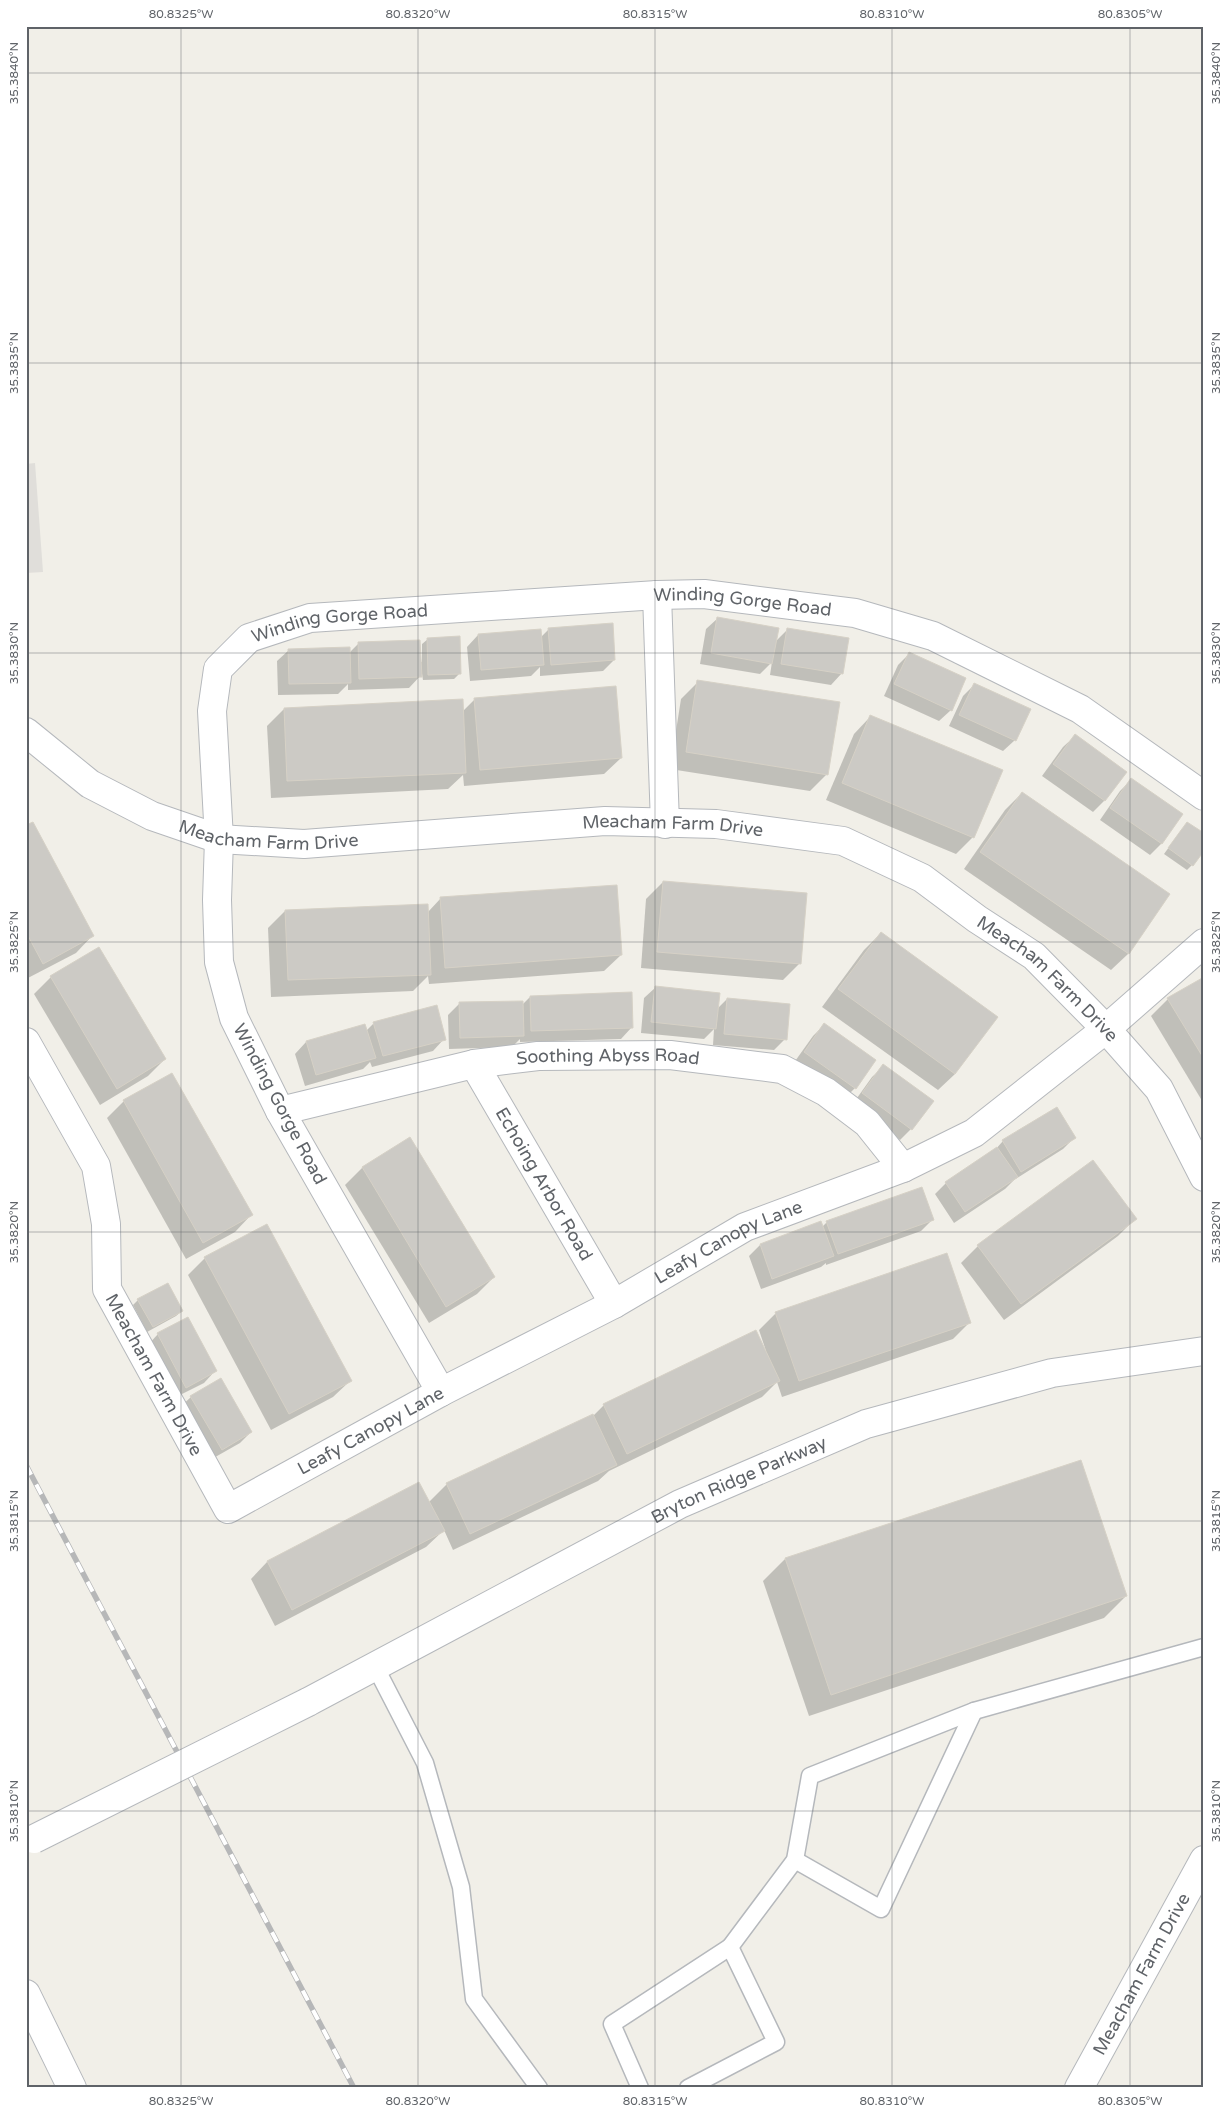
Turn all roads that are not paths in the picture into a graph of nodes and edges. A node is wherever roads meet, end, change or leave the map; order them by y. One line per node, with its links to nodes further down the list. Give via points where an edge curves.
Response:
1 (657, 595): 3 (street, Winding Gorge Road, via 704,594 855,613 933,636 1080,709); 4 (street); 5 (street, Winding Gorge Road, via 310,618 249,638 218,669 212,711)
2 (26, 732): 5 (street, Meacham Farm Drive, via 90,784 152,816)
3 (1204, 796)
4 (665, 824): 5 (street, Meacham Farm Drive, via 605,821 304,844); 7 (street, Meacham Farm Drive, via 716,824 843,842 922,878 1034,956)
5 (219, 839): 10 (street, Winding Gorge Road, via 219,962 234,1018)
6 (1204, 943): 7 (street, Leafy Canopy Lane)
7 (1106, 1029): 11 (street, Leafy Canopy Lane, via 974,1133); 12 (street, Meacham Farm Drive, via 1160,1089)
8 (26, 1042): 16 (street, Meacham Farm Drive, via 96,1166 106,1224 107,1289)
9 (474, 1064): 10 (street, Soothing Abyss Road); 11 (street, Soothing Abyss Road, via 538,1056 670,1055 782,1069 826,1092 867,1123); 13 (street, Echoing Arbor Road)
10 (280, 1111): 15 (street, Winding Gorge Road)
11 (903, 1168): 13 (street, Leafy Canopy Lane, via 745,1227)
12 (1204, 1177)
13 (614, 1304): 15 (street, Leafy Canopy Lane)
14 (1204, 1351): 18 (street, Bryton Ridge Parkway, via 1052,1373 866,1424 680,1504)
15 (441, 1392): 16 (street, Leafy Canopy Lane)
16 (228, 1509)
17 (1204, 1647): 19 (lane)
18 (375, 1666): 20 (street, Bryton Ridge Parkway, bridge); 26 (lane, via 425,1763 461,1887 474,1999)
19 (974, 1711): 21 (lane, via 810,1776); 21 (lane, via 881,1909)
20 (30, 1840)
21 (795, 1860): 23 (lane)
22 (1204, 1860): 29 (street, Meacham Farm Drive)
23 (730, 1947): 27 (lane, via 612,2024); 28 (lane, via 776,2042)
24 (26, 1994): 25 (street)
25 (72, 2088)
26 (539, 2088)
27 (640, 2088)
28 (688, 2088)
29 (1079, 2088)

